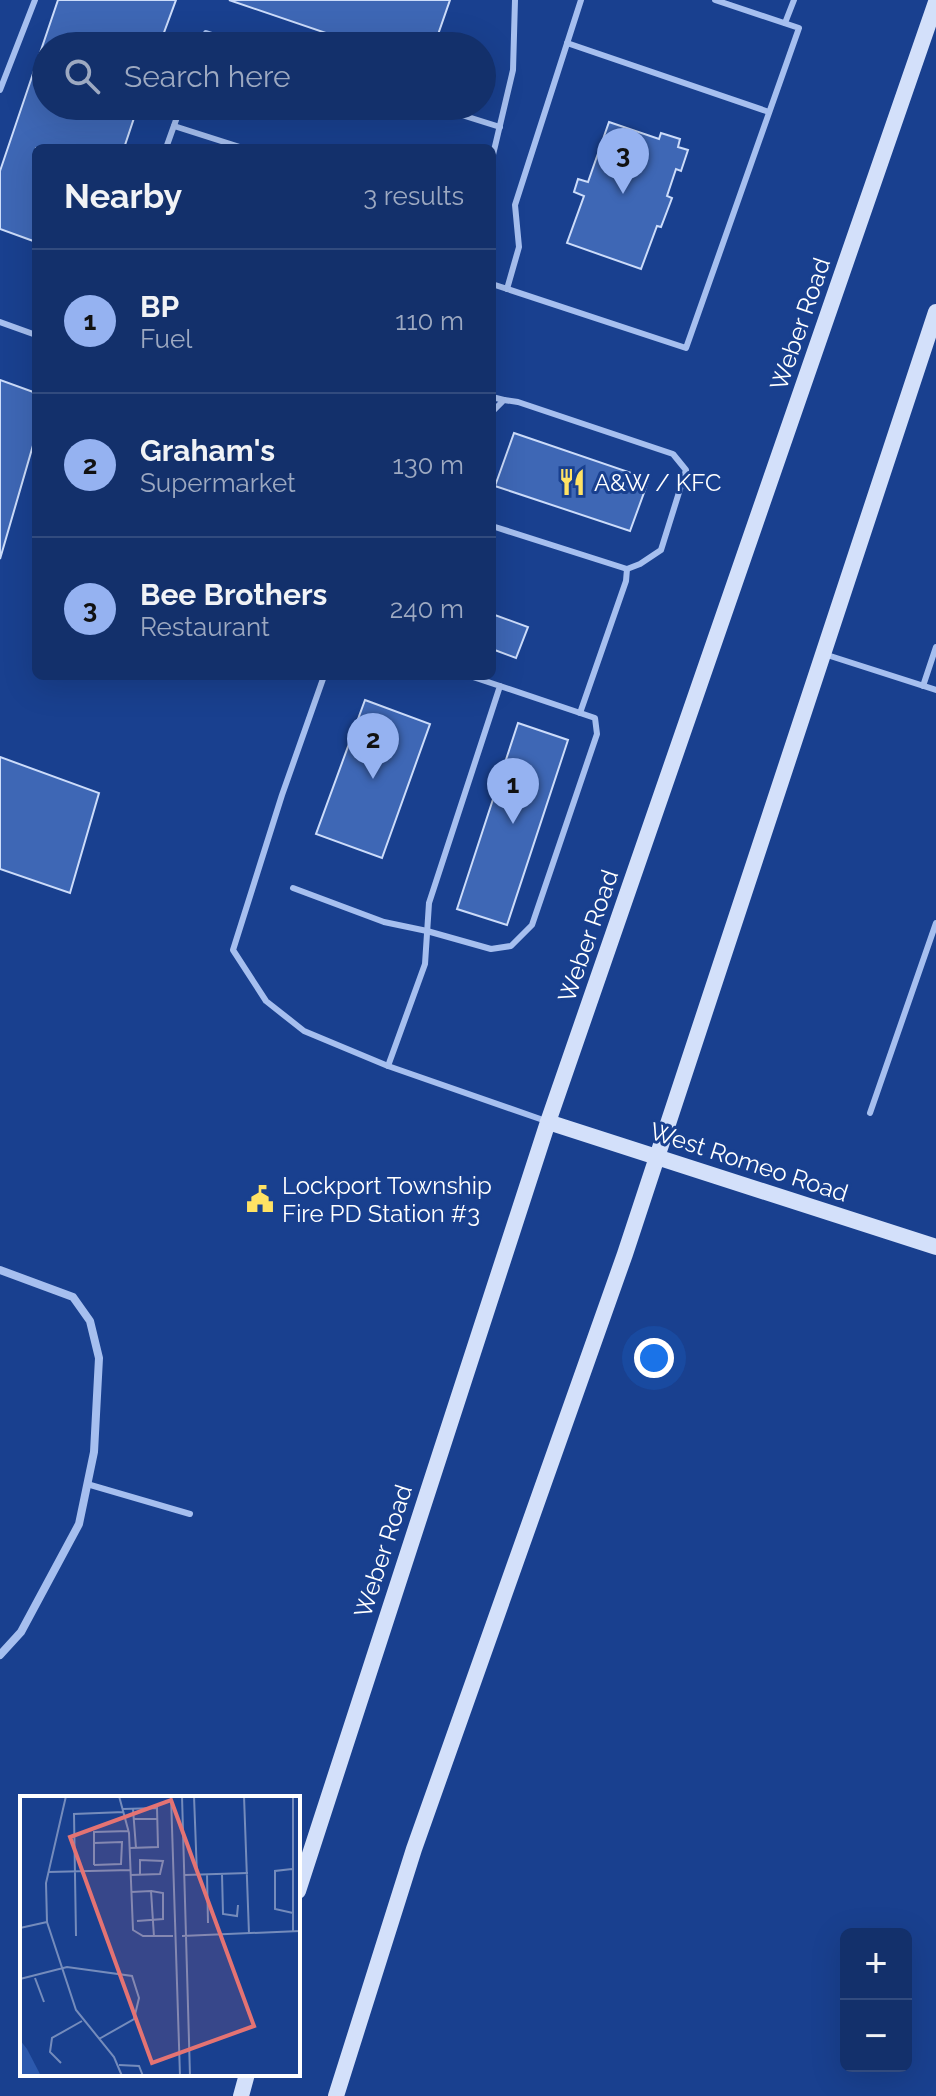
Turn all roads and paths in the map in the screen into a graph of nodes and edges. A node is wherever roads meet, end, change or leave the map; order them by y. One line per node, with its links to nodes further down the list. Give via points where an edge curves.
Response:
1 (35, 0): 9 (lane)
2 (515, 0): 14 (lane, via 513,70)
3 (581, 0): 8 (lane)
4 (715, 0): 7 (lane)
5 (794, 0): 7 (lane)
6 (936, 2): 41 (main road, Weber Road)
7 (785, 23): 10 (lane, via 799,28)
8 (567, 43): 10 (lane); 19 (lane, via 515,205 519,247)
9 (0, 90)
10 (769, 112): 19 (lane, via 686,348)
11 (176, 120): 13 (lane)
12 (478, 120): 14 (lane)
13 (174, 126): 15 (lane); 16 (lane)
14 (500, 127): 17 (lane)
15 (167, 144)
16 (230, 144)
17 (496, 144)
18 (496, 285): 19 (lane)
19 (507, 289)
20 (936, 312): 29 (main road)
21 (0, 322): 22 (lane)
22 (32, 334)
23 (496, 398): 24 (lane)
24 (504, 400): 25 (lane); 27 (lane, via 673,454 686,470 661,550)
25 (496, 408)
26 (496, 527): 27 (lane)
27 (627, 569): 35 (lane)
28 (936, 647): 33 (lane)
29 (824, 654): 33 (lane); 42 (main road)
30 (323, 680): 39 (lane, via 233,950 266,1001 304,1031)
31 (482, 680): 32 (lane)
32 (500, 686): 35 (lane); 38 (lane, via 429,903)
33 (923, 686): 34 (lane)
34 (936, 690)
35 (580, 713): 38 (lane, via 595,718 597,734 532,925 511,946 491,949)
36 (293, 888): 38 (lane, via 384,922)
37 (936, 923): 40 (lane)
38 (427, 931): 39 (lane, via 425,964)
39 (388, 1066): 41 (lane)
40 (870, 1113)
41 (548, 1122): 42 (main road, West Romeo Road); 48 (main road, Weber Road)
42 (657, 1158): 43 (main road, West Romeo Road); 51 (main road, via 414,1849)
43 (936, 1247)
44 (0, 1270): 45 (street, via 73,1297 90,1321 99,1358)
45 (87, 1484): 46 (lane); 47 (street, via 79,1524 59,1564 21,1632)
46 (190, 1514)
47 (0, 1655)
48 (300, 1885)
49 (246, 2076): 50 (main road)
50 (241, 2096)
51 (336, 2096)

